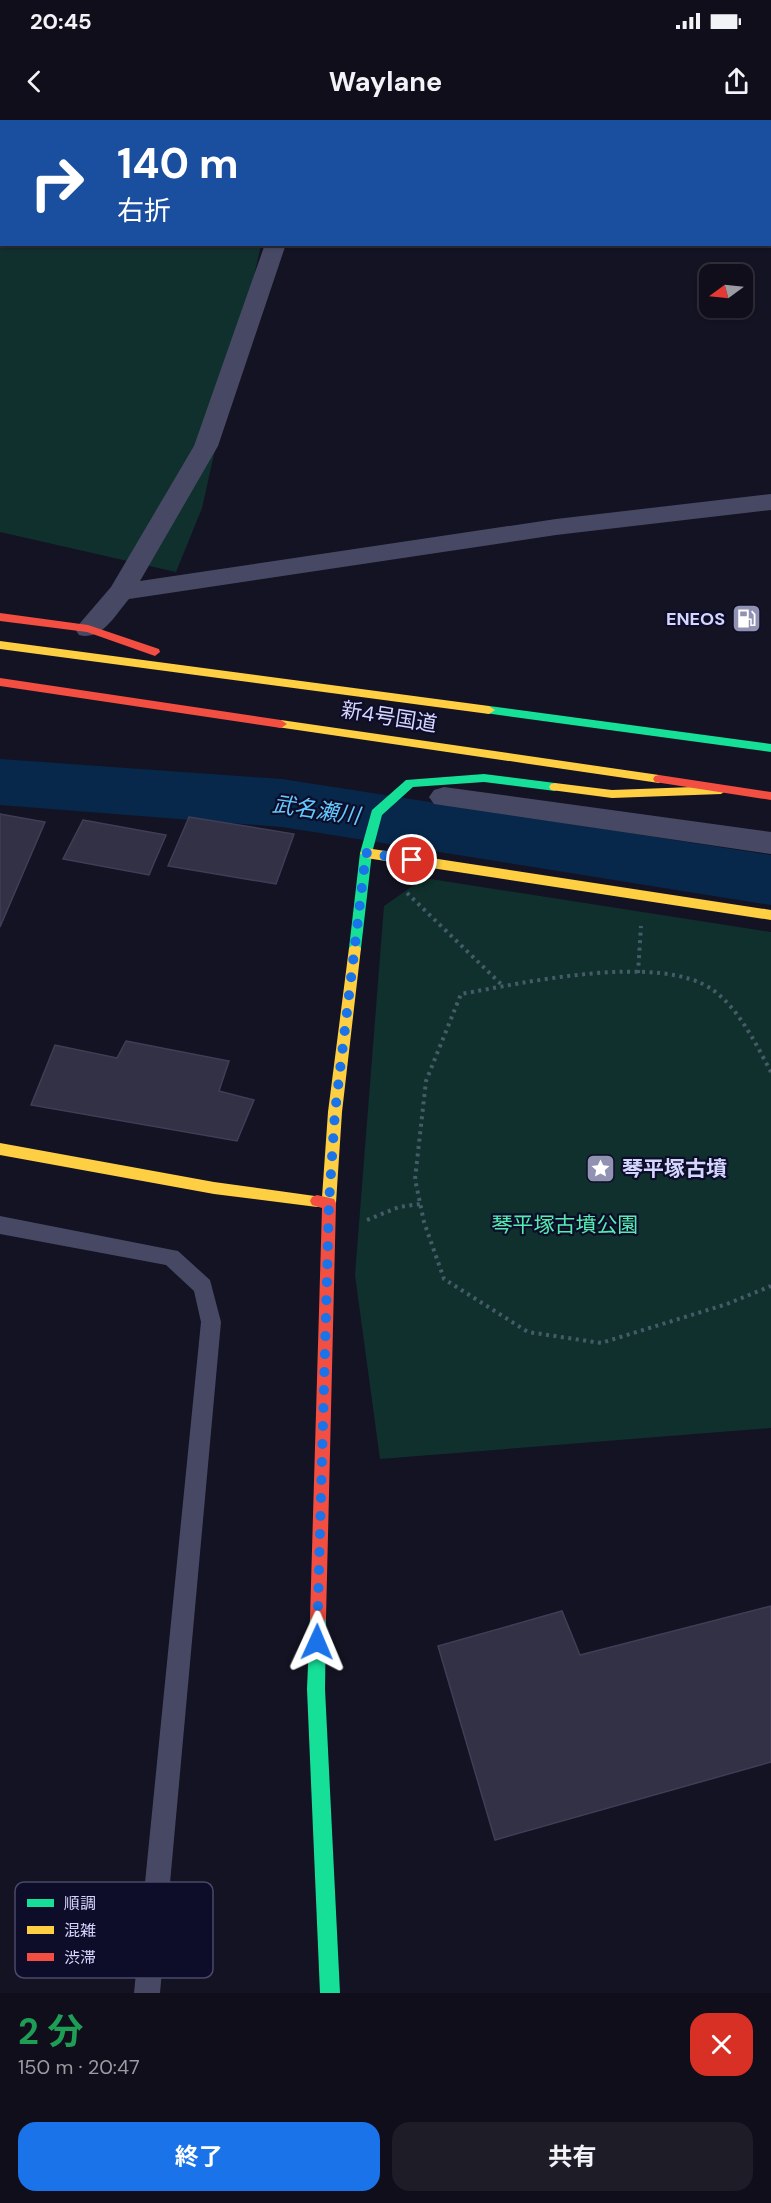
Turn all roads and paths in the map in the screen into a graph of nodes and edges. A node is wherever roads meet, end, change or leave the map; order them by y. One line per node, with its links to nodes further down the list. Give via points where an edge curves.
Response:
1 (275, 246): 3 (street, via 206,446)
2 (771, 502): 3 (street, via 556,527)
3 (121, 592): 5 (street)
4 (0, 616): 5 (main road)
5 (88, 629): 7 (main road)
6 (0, 645): 7 (main road, 新4号国道)
7 (222, 676): 11 (main road, 新4号国道)
8 (0, 682): 10 (main road, 新4号国道)
9 (34, 701): 10 (main road)
10 (204, 710): 12 (main road, 新4号国道)
11 (771, 748)
12 (728, 790): 13 (main road, 新4号国道); 16 (main road, via 612,794 484,778 410,783 376,813)
13 (771, 796)
14 (444, 797): 15 (street)
15 (771, 843)
16 (366, 853): 17 (main road); 20 (path); 23 (main road, via 335,1112)
17 (644, 896): 18 (main road); 19 (path)
18 (771, 915)
19 (638, 973): 20 (path, via 615,971); 21 (path, via 684,975 712,989 751,1034)
20 (503, 987): 24 (path, via 461,994 426,1081 415,1179)
21 (771, 1072)
22 (0, 1149): 23 (main road, via 214,1188)
23 (329, 1203): 26 (main road)
24 (420, 1204): 26 (path, via 399,1207); 27 (path, via 444,1279 528,1332 601,1343 727,1304)
25 (0, 1225): 28 (lane, via 171,1257 203,1286 211,1322)
26 (327, 1236): 31 (main road, via 316,1689)
27 (771, 1286)
28 (158, 1882)
29 (148, 1978): 30 (lane)
30 (147, 1993)
31 (330, 1993)

